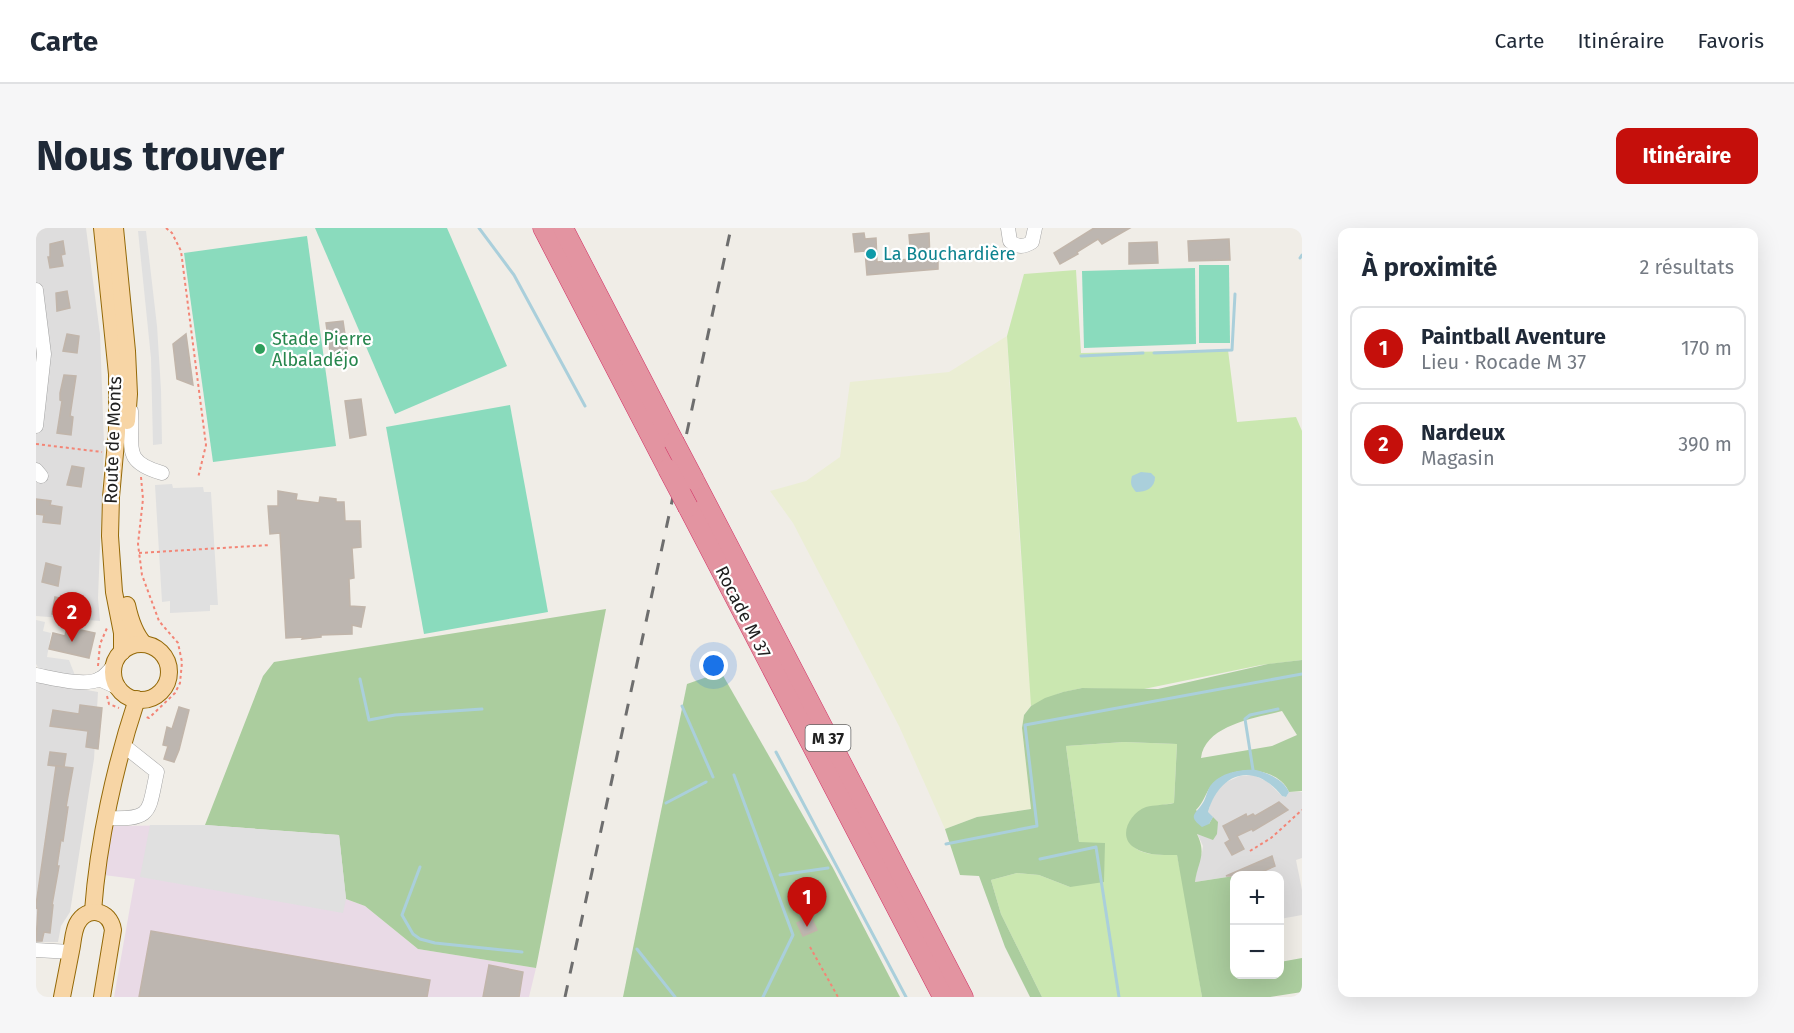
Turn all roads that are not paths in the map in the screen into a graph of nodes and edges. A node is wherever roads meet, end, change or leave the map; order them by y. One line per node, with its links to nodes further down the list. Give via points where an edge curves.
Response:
1 (102, 228): 16 (main road, Route de Monts, via 117,374 110,536 122,633)
2 (115, 228): 12 (main road, Route de Monts)
3 (529, 228): 11 (highway)
4 (543, 228): 11 (highway, Rocade M 37 / M 37)
5 (563, 228): 9 (highway, Rocade M 37 / M 37)
6 (571, 228): 9 (highway)
7 (1008, 228): 8 (street, via 1010,242 1021,247 1032,242)
8 (1035, 228)
9 (583, 267): 29 (highway, Rocade M 37 / M 37, bridge)
10 (36, 290): 13 (street, via 44,354)
11 (582, 302): 28 (highway, Rocade M 37 / M 37, bridge)
12 (129, 394): 14 (street, via 132,455 141,465); 15 (main road, Route de Monts, via 120,498 120,552 129,616)
13 (36, 426)
14 (162, 472)
15 (144, 644): 16 (main road, via 136,645); 20 (main road, via 161,652 169,676 161,691)
16 (118, 659): 18 (street); 19 (main road, via 114,676)
17 (36, 675): 18 (street, via 73,681)
18 (99, 680): 19 (street)
19 (119, 688): 20 (main road)
20 (137, 699): 21 (main road)
21 (123, 745): 22 (main road); 22 (street, via 157,772 150,805 140,817)
22 (106, 818): 23 (main road)
23 (93, 911): 25 (main road, via 78,922); 27 (main road, via 107,916 113,930)
24 (36, 950): 25 (street)
25 (71, 952): 26 (main road)
26 (62, 997)
27 (102, 997)
28 (943, 997)
29 (963, 997)

